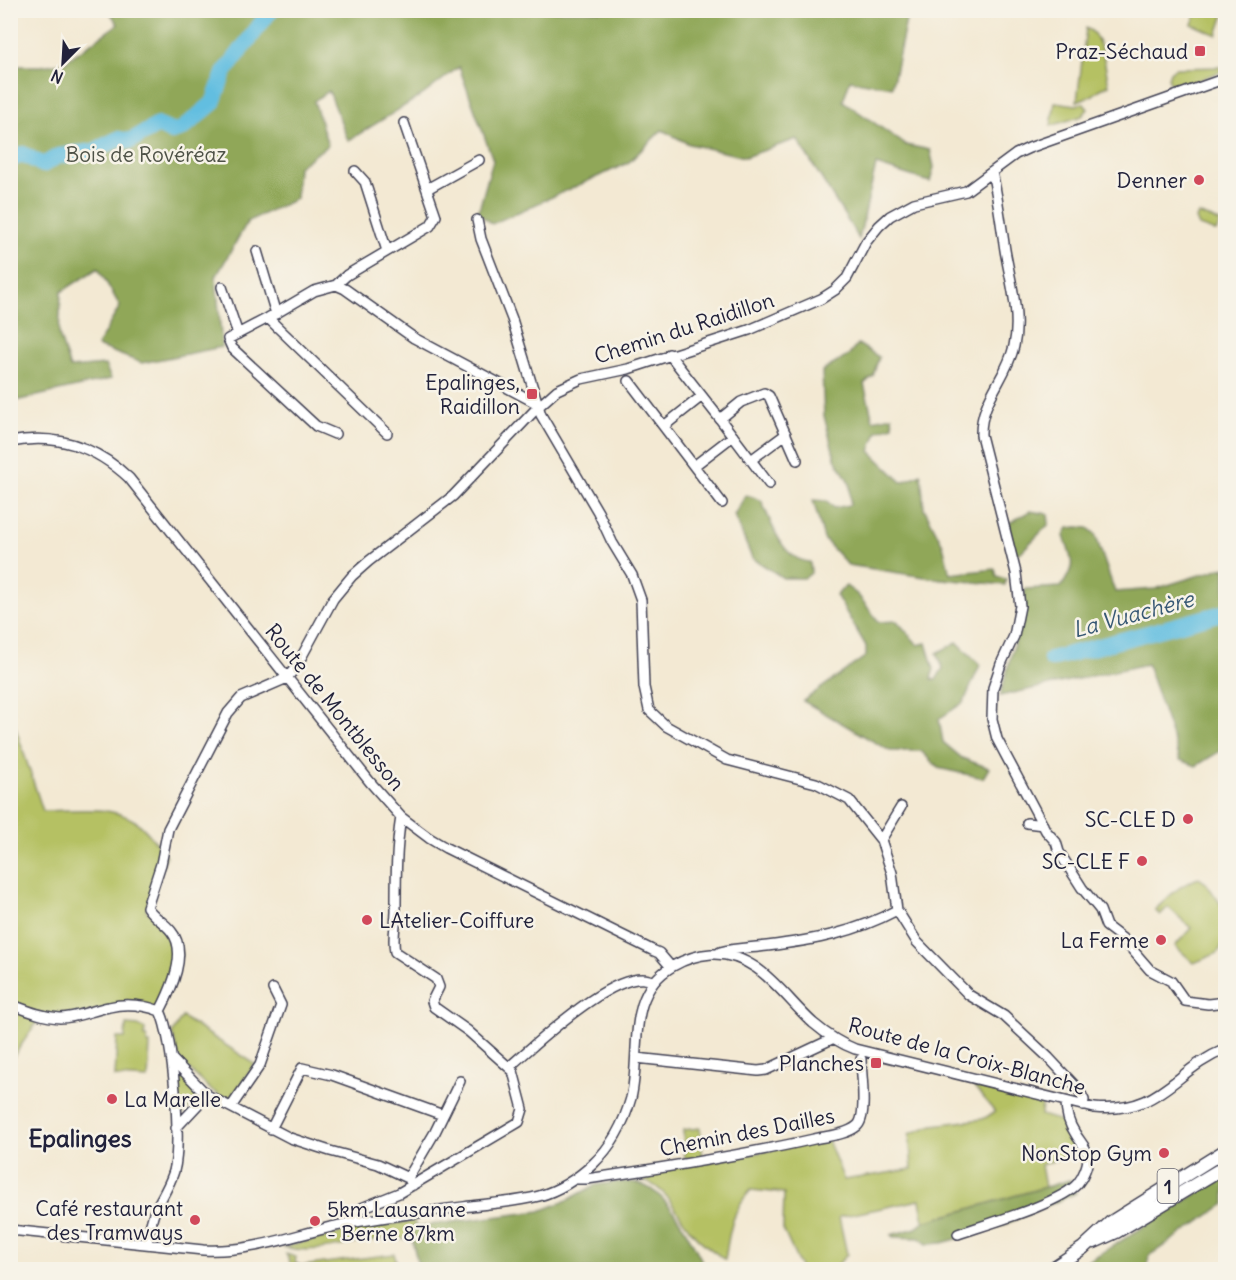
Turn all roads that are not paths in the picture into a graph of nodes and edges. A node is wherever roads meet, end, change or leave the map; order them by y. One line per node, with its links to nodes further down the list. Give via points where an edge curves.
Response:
1 (1226, 78): 5 (street, Chemin du Raidillon, via 1029,148)
2 (405, 123): 6 (street)
3 (479, 160): 6 (street)
4 (355, 171): 9 (street, via 365,182)
5 (992, 172): 14 (street, Chemin du Raidillon, via 966,191 914,203 890,216 870,237 847,278 828,295 749,330); 34 (street, via 1016,327 1010,359 982,413 981,435 1016,573 1020,606 1014,636 993,688 992,719 997,739)
6 (427, 189): 9 (street, via 435,221)
7 (477, 220): 17 (street)
8 (257, 251): 12 (street)
9 (387, 251): 10 (street)
10 (336, 285): 12 (street, via 314,291); 17 (street, via 414,338)
11 (222, 288): 13 (street)
12 (272, 316): 13 (street); 20 (street)
13 (238, 334): 21 (street, via 228,339 232,348 316,426)
14 (669, 354): 16 (street); 17 (street, Chemin du Raidillon, via 572,383)
15 (629, 381): 19 (street)
16 (702, 396): 18 (street); 19 (street)
17 (537, 405): 30 (street, Chemin du Raidillon, via 453,496 352,576 333,600); 35 (street, via 632,575 641,600 644,687 649,710 666,726 727,760 816,783 849,801)
18 (720, 419): 22 (street, via 741,402 764,393); 23 (street)
19 (663, 426): 27 (street)
20 (387, 433)
21 (334, 434)
22 (786, 434): 25 (street); 26 (street)
23 (733, 436): 25 (street); 27 (street)
24 (10, 442): 30 (street, Route de Montblesson, via 65,442 97,453 114,464)
25 (751, 460): 28 (street)
26 (797, 460)
27 (694, 466): 29 (street)
28 (769, 484)
29 (722, 503)
30 (287, 678): 32 (street, Route de Montblesson); 43 (street, via 241,698 228,713 168,829 147,907 173,932 180,958)
31 (901, 807): 35 (street)
32 (401, 817): 38 (street, Route de Montblesson, via 446,848 659,953); 49 (street, via 395,952 436,980 439,987 432,1001 434,1007)
33 (1027, 823): 34 (street)
34 (1043, 825): 41 (street, via 1100,910 1105,925 1150,970 1171,981 1185,1001)
35 (881, 840): 36 (street, via 892,873)
36 (897, 910): 37 (street, via 842,933); 53 (street, via 922,947 969,995 1004,1016 1054,1063 1079,1090)
37 (712, 954): 38 (street, Route de la Croix-Blanche); 44 (street, Route de la Croix-Blanche, via 733,956 765,973)
38 (671, 967): 39 (street, Route de la Croix-Blanche)
39 (654, 982): 47 (street, Route de la Croix-Blanche, via 640,1007); 49 (street, via 640,977 602,992)
40 (273, 989): 54 (street, via 281,1005 278,1019 260,1065)
41 (1226, 1002)
42 (10, 1004): 43 (street, via 60,1018 110,1006 140,1005)
43 (160, 1011): 46 (street)
44 (832, 1039): 47 (street, via 763,1070); 52 (street, Route de la Croix-Blanche, via 872,1054)
45 (1226, 1049): 53 (street, Route de la Croix-Blanche, via 1145,1102 1116,1109)
46 (171, 1058): 51 (street); 56 (street)
47 (636, 1058): 60 (street, Route de la Croix-Blanche, via 631,1096 614,1139)
48 (861, 1059): 60 (street, Chemin des Dailles, via 864,1109 860,1123 847,1131 664,1168)
49 (509, 1067): 61 (street, via 523,1109 519,1122)
50 (460, 1081): 55 (street)
51 (207, 1095): 54 (street); 56 (street)
52 (1066, 1102): 53 (street, Route de la Croix-Blanche); 64 (street, via 1070,1122 1088,1156 1077,1184 1056,1198)
53 (1083, 1106)
54 (231, 1107): 57 (street)
55 (442, 1115): 57 (street, via 302,1068); 61 (street)
56 (176, 1128): 65 (street, via 174,1170 150,1223)
57 (271, 1129): 61 (street, via 378,1164)
58 (1226, 1150): 66 (main road, 1, via 1111,1222)
59 (1226, 1166): 66 (main road, 1)
60 (575, 1179): 62 (street, Route de la Croix-Blanche, via 537,1196)
61 (410, 1182): 62 (street, via 399,1193 359,1209)
62 (351, 1223): 65 (street, Route de la Croix-Blanche, via 241,1249 203,1250)
63 (10, 1230): 65 (street, Route de la Croix-Blanche)
64 (958, 1234)
65 (147, 1244)
66 (1083, 1248): 67 (main road, 1)
67 (1050, 1269)

